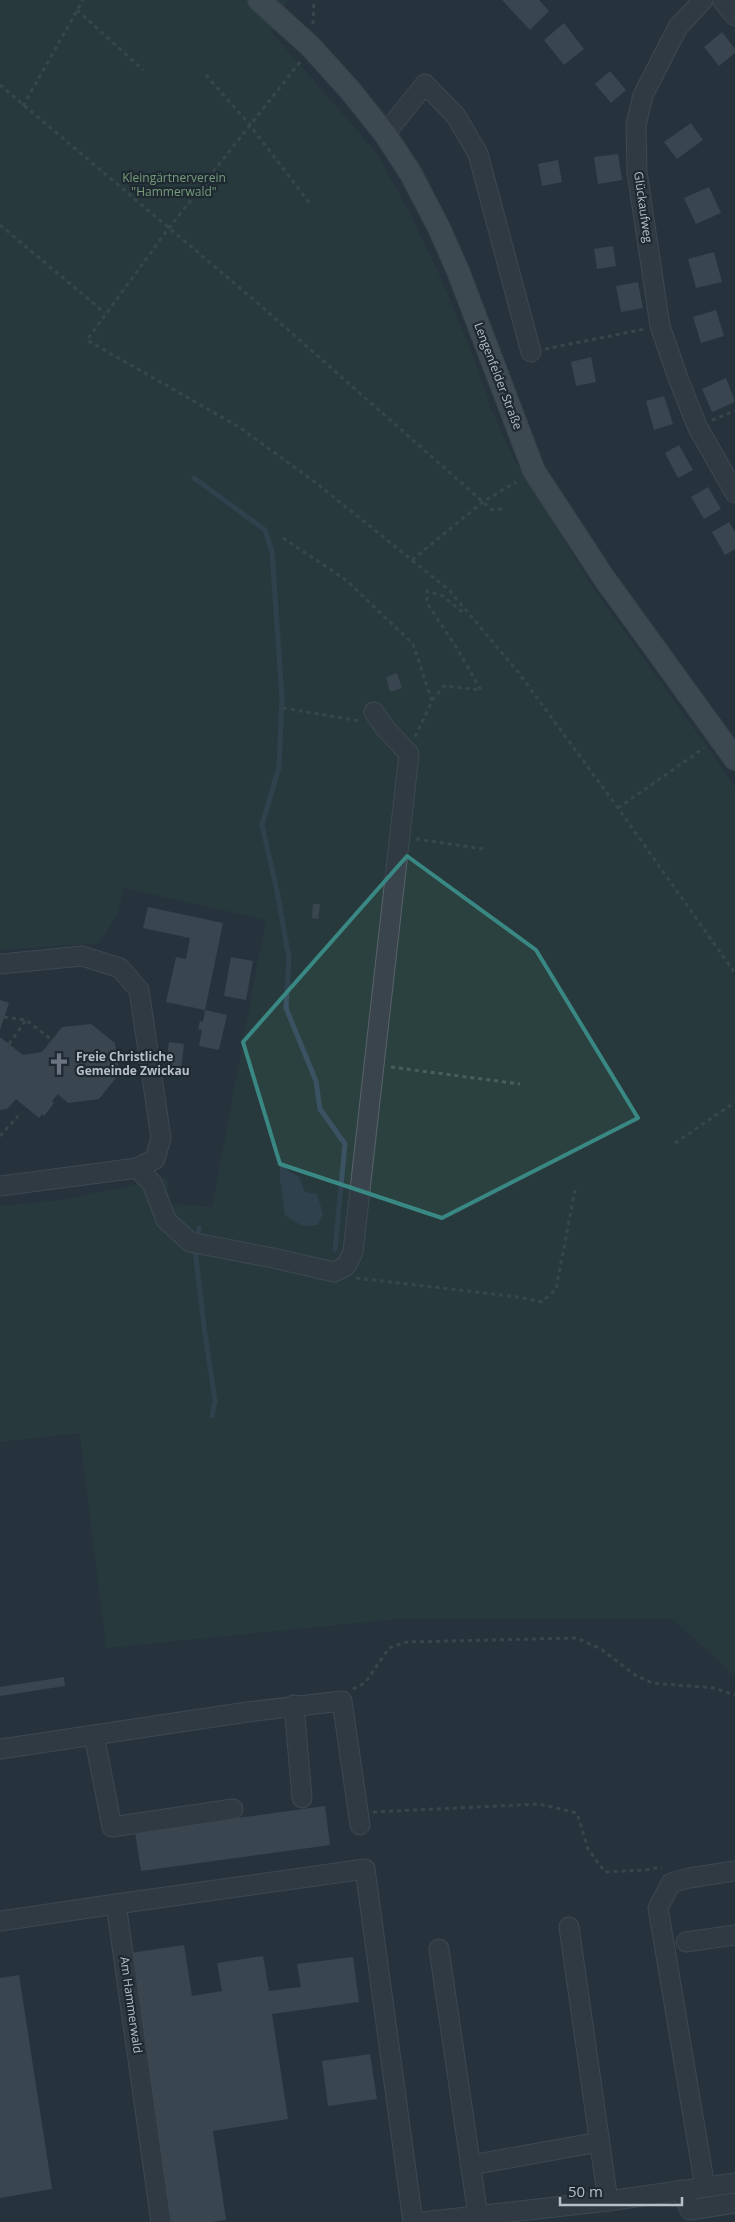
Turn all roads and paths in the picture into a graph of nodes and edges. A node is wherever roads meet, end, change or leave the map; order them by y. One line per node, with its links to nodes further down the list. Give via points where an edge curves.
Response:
1 (83, 0): 6 (path)
2 (258, 0): 8 (main road, Lengenfelder Straße)
3 (314, 0): 8 (path)
4 (703, 0): 19 (street, Glückaufweg, via 678,28 654,70 643,95 636,125 637,172)
5 (722, 0): 7 (street)
6 (77, 10): 9 (path); 12 (path)
7 (735, 16)
8 (310, 46): 13 (path); 14 (main road, Lengenfelder Straße)
9 (143, 70)
10 (206, 75): 13 (path)
11 (0, 85): 12 (path)
12 (23, 106): 17 (path)
13 (250, 124): 15 (path); 17 (path)
14 (385, 134): 20 (street, via 425,84 456,116 478,154); 34 (main road, Lengenfelder Straße, via 411,174 439,228 534,470 604,578)
15 (311, 205)
16 (0, 225): 18 (path)
17 (168, 228): 18 (path); 25 (path)
18 (105, 313): 28 (path, via 87,340 239,427 315,482)
19 (660, 326): 20 (path); 22 (street, Glückaufweg)
20 (531, 352)
21 (735, 411): 22 (path)
22 (697, 426): 24 (street, Glückaufweg)
23 (516, 482): 25 (path)
24 (735, 493)
25 (484, 501): 26 (path, via 492,510); 28 (path)
26 (503, 509)
27 (283, 538): 30 (path, via 346,580 413,644)
28 (412, 560): 29 (path, via 449,590)
29 (464, 608): 30 (path, via 461,611 443,596 427,591 427,603 481,690 444,686); 37 (path, via 518,672)
30 (432, 701): 35 (path)
31 (283, 708): 33 (path)
32 (374, 712): 33 (street)
33 (385, 728): 35 (street)
34 (720, 739): 36 (main road, Lengenfelder Straße); 37 (path)
35 (409, 754): 38 (street)
36 (735, 759)
37 (618, 808): 41 (path)
38 (400, 838): 39 (path); 46 (street)
39 (484, 849)
40 (0, 964): 52 (street, via 82,956 120,968 139,990 161,1138 155,1158)
41 (735, 973)
42 (4, 1017): 43 (path)
43 (26, 1020): 44 (path); 45 (path)
44 (52, 1040)
45 (9, 1044)
46 (373, 1066): 47 (path); 55 (street, via 352,1252 346,1266)
47 (520, 1084)
48 (735, 1102): 51 (path)
49 (18, 1116): 50 (path)
50 (0, 1136)
51 (675, 1143)
52 (137, 1168): 53 (street); 55 (street, via 152,1183 166,1220 190,1242)
53 (0, 1186)
54 (576, 1190): 55 (path, via 556,1289 542,1302 363,1280)
55 (334, 1272)
56 (735, 1695): 57 (path, via 714,1688 652,1683 635,1675 601,1649 577,1638 406,1642 389,1648 365,1683 346,1692)
57 (342, 1701): 58 (street); 63 (street)
58 (294, 1706): 59 (street); 61 (street)
59 (94, 1735): 60 (street); 62 (street, via 112,1827)
60 (0, 1749)
61 (302, 1798)
62 (233, 1809)
63 (359, 1819): 64 (path, via 539,1804 577,1813 588,1848 605,1872)
64 (663, 1867)
65 (735, 1871): 75 (street, via 671,1884 658,1908)
66 (116, 1904): 67 (street); 80 (street, Am Hammerwald); 81 (street, via 365,1868)
67 (0, 1922)
68 (568, 1927): 72 (street)
69 (735, 1935): 70 (street)
70 (686, 1942)
71 (439, 1949): 73 (street)
72 (599, 2142): 73 (street); 77 (street)
73 (471, 2165): 79 (street)
74 (735, 2183): 75 (street)
75 (705, 2187): 76 (street)
76 (681, 2190): 77 (street); 78 (street, via 690,2210)
77 (608, 2200): 79 (street)
78 (735, 2203)
79 (478, 2216): 82 (street)
80 (161, 2222)
81 (413, 2222)
82 (423, 2222)

